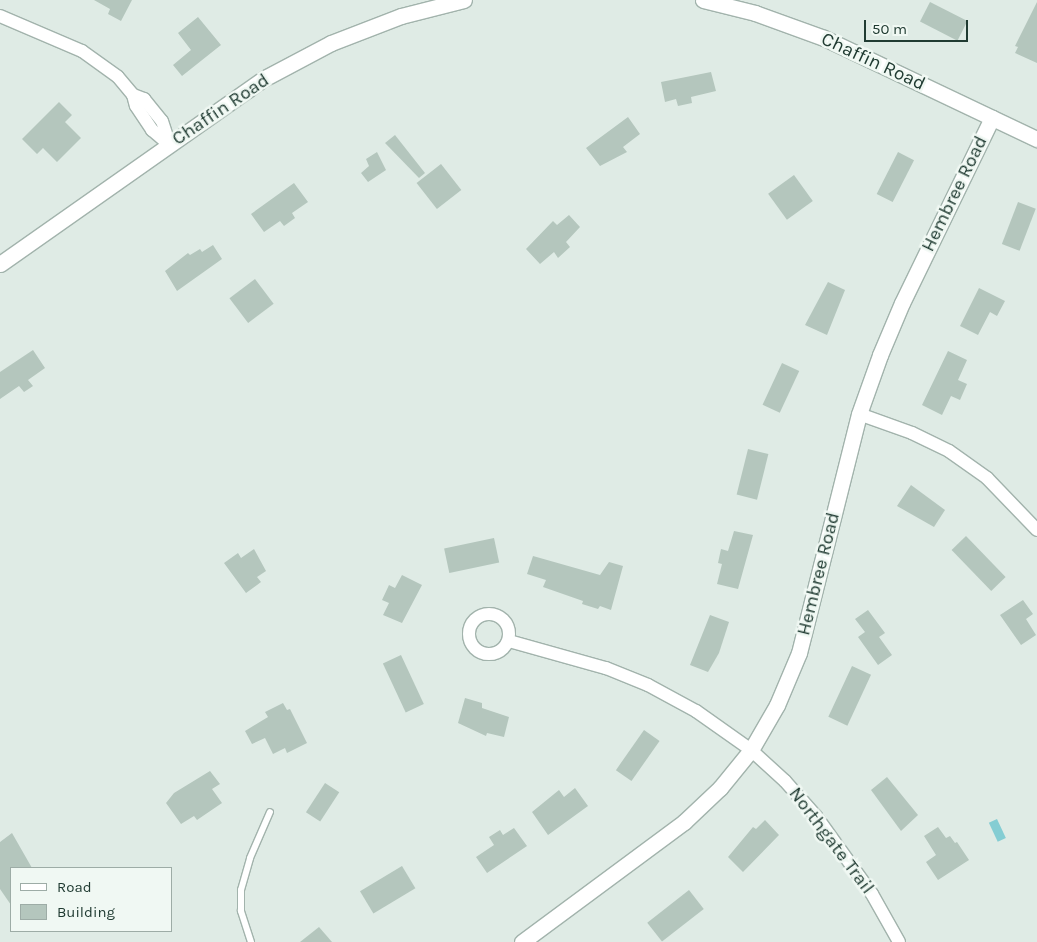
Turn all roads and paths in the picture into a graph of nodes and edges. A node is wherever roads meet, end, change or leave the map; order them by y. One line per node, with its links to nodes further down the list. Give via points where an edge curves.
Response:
1 (464, 0): 6 (street, Chaffin Road, via 401,16 331,43 265,78)
2 (703, 0): 4 (street, Chaffin Road, via 754,13 824,38)
3 (0, 16): 6 (street, via 82,51 118,78 133,95 144,99 162,121)
4 (992, 118): 5 (street, Chaffin Road); 8 (street, Hembree Road, via 902,303)
5 (1037, 139)
6 (170, 145): 7 (street, Chaffin Road)
7 (0, 264)
8 (859, 414): 9 (street, via 912,433 949,452 987,478); 11 (street, Hembree Road, via 799,653 777,705)
9 (1037, 530)
10 (509, 641): 11 (street, Northgate Trail, via 606,668 648,685 696,710)
11 (751, 750): 14 (street, Hembree Road, via 720,788 684,822); 15 (street, Northgate Trail, via 816,816 872,894)
12 (270, 812): 13 (lane, via 250,858 241,890 241,911)
13 (250, 942)
14 (522, 942)
15 (899, 942)

